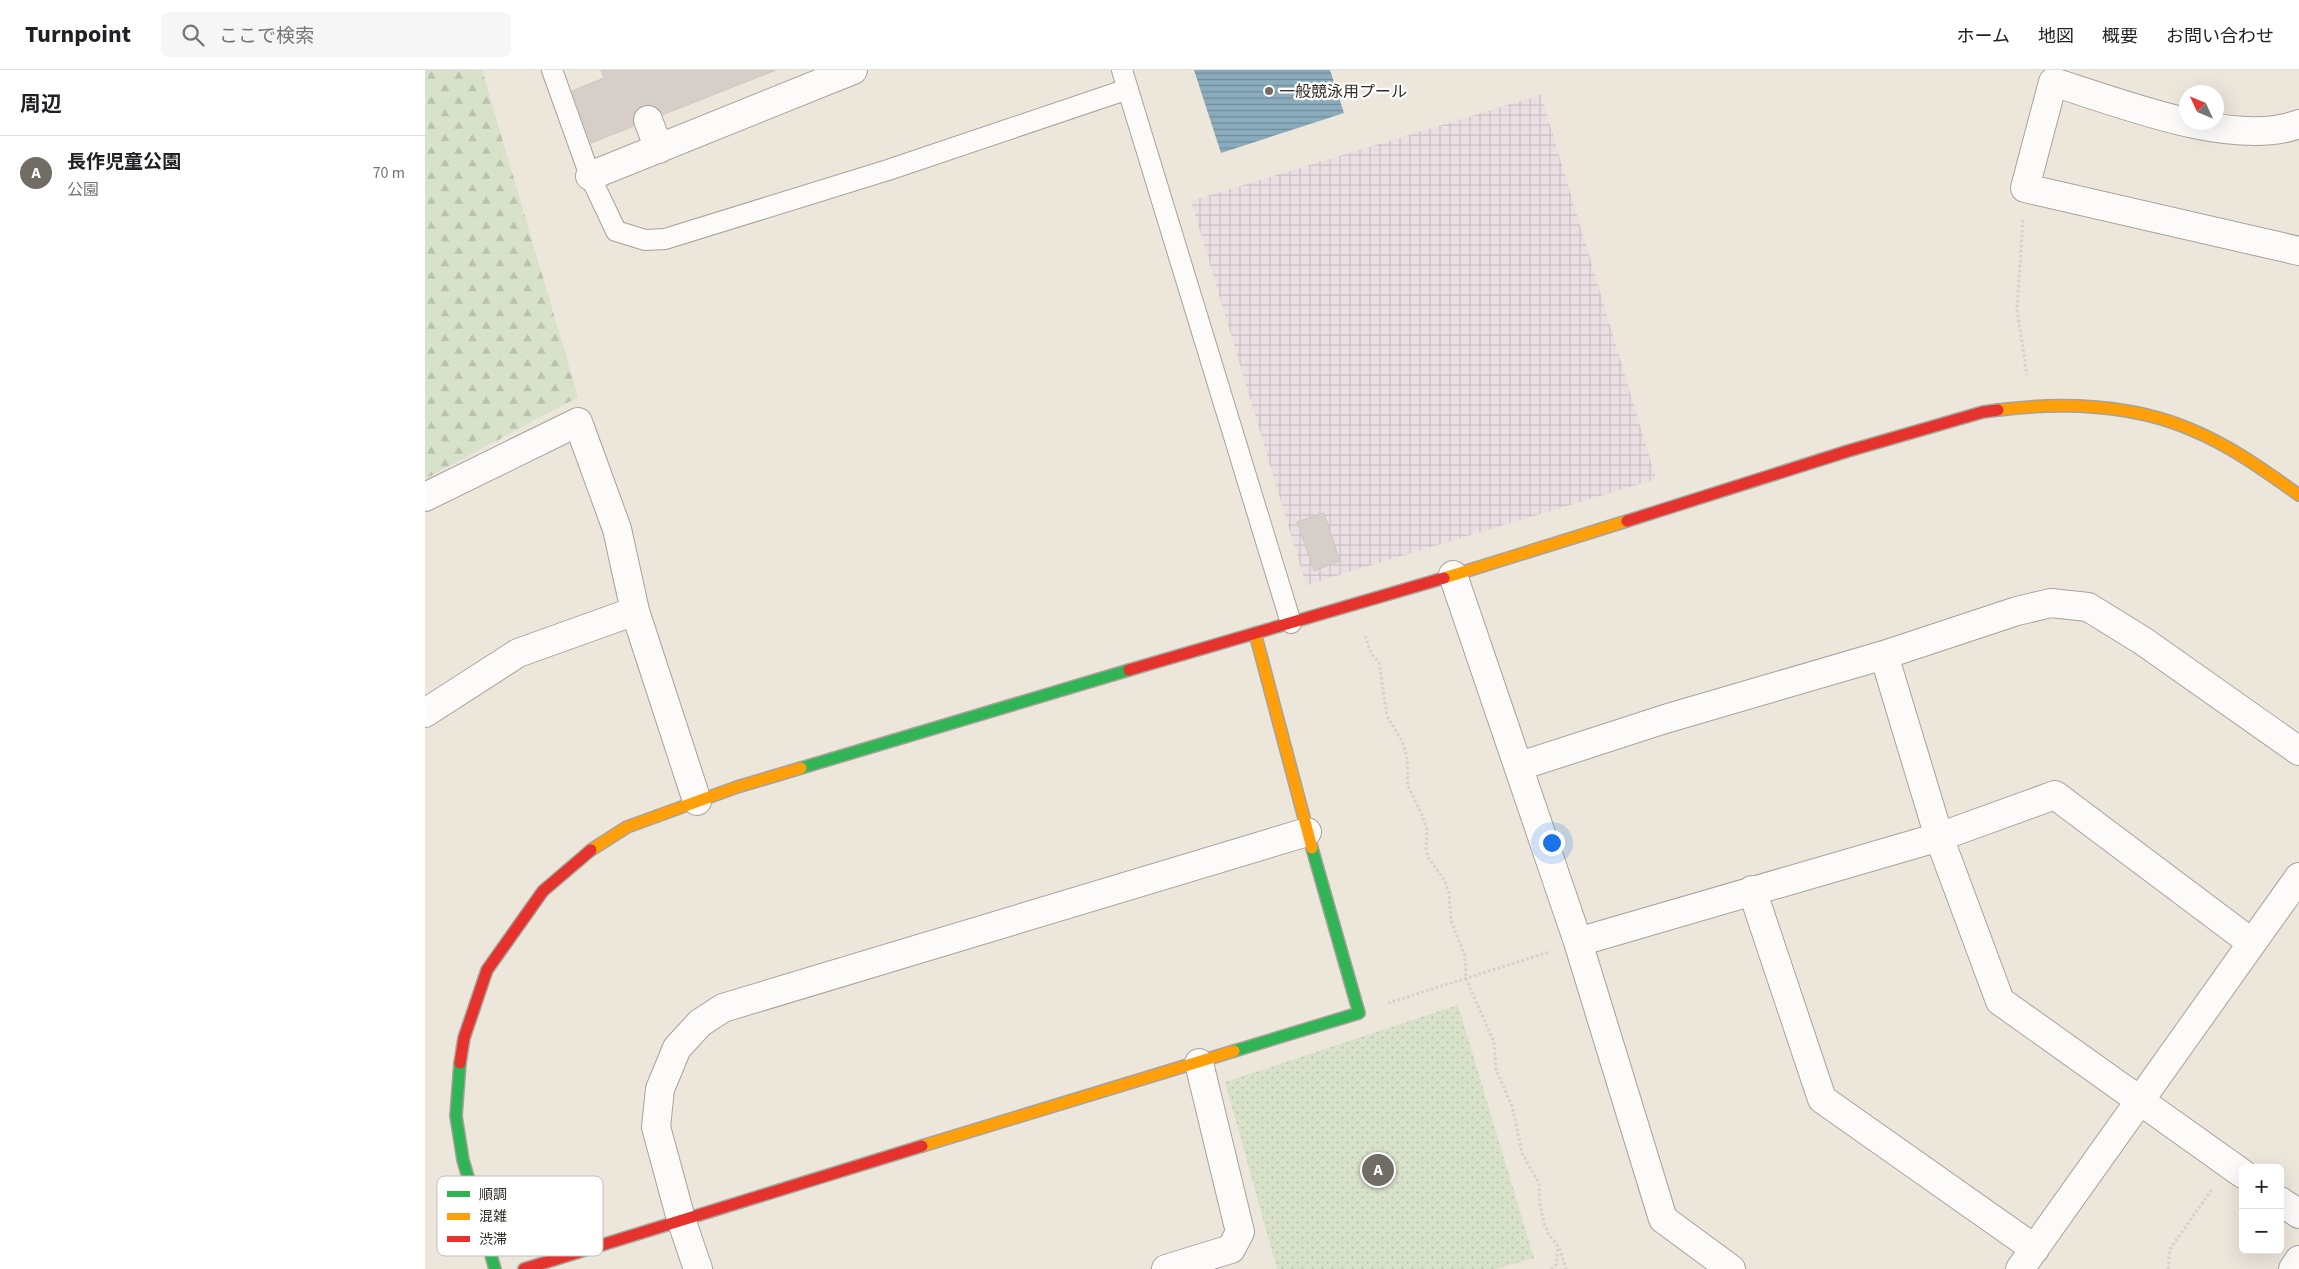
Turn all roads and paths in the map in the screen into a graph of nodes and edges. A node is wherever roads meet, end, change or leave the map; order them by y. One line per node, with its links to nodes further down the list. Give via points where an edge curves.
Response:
1 (552, 70): 8 (lane)
2 (853, 70): 7 (street)
3 (1122, 70): 4 (lane)
4 (1128, 89): 8 (lane, via 888,170 665,240 645,240 616,230); 16 (lane)
5 (648, 120): 7 (street)
6 (2299, 124): 9 (street, via 2245,132 2187,123 2053,82)
7 (659, 148): 8 (street)
8 (590, 176)
9 (2025, 188): 10 (street); 11 (path, via 2017,310)
10 (2299, 251)
11 (2027, 381)
12 (2299, 495): 14 (street, via 2257,465 2191,429 2127,412 2036,405 1983,412 1937,424)
13 (425, 497): 15 (street, via 578,422 617,529)
14 (1453, 575): 16 (street); 22 (street)
15 (635, 611): 20 (street, via 518,653); 23 (street)
16 (1291, 623): 17 (street)
17 (1255, 633): 23 (street); 24 (street)
18 (1364, 634): 30 (path, via 1371,653 1379,663 1387,716 1407,756 1408,786 1427,830 1425,849 1449,893 1451,921 1465,956)
19 (1884, 655): 21 (street, via 2051,603 2089,607); 22 (street, via 1665,719); 25 (street)
20 (425, 713)
21 (2299, 751)
22 (1520, 766): 28 (street)
23 (697, 801): 35 (street, via 627,828 585,854 543,891 487,970 464,1038 458,1077 456,1116)
24 (1307, 832): 31 (street); 38 (street, via 723,1008 700,1023 677,1048 660,1089 657,1127)
25 (1939, 837): 27 (street); 29 (street, via 2055,795); 33 (street, via 2000,1002)
26 (2299, 877): 29 (street)
27 (1752, 890): 28 (street); 43 (street, via 1822,1100)
28 (1578, 942): 30 (path); 51 (street, via 1663,1219)
29 (2252, 943): 33 (street)
30 (1466, 979): 31 (path); 40 (path, via 1494,1042 1496,1070 1512,1106 1522,1153 1539,1183 1544,1222)
31 (1359, 1012): 32 (street)
32 (1199, 1062): 38 (street); 48 (street, via 1240,1232 1231,1249)
33 (2140, 1101): 34 (street); 43 (street)
34 (2236, 1169): 52 (path, via 2170,1249)
35 (468, 1176)
36 (2284, 1203): 37 (street)
37 (2299, 1214)
38 (681, 1218): 39 (street); 47 (street)
39 (603, 1243)
40 (1558, 1247): 49 (path, via 1556,1265); 50 (path)
41 (491, 1256): 45 (street)
42 (564, 1256): 46 (street)
43 (2027, 1259)
44 (2299, 1260): 53 (street)
45 (495, 1269)
46 (524, 1269)
47 (698, 1269)
48 (1166, 1269)
49 (1551, 1269)
50 (1566, 1269)
51 (1731, 1269)
52 (2168, 1269)
53 (2293, 1269)

